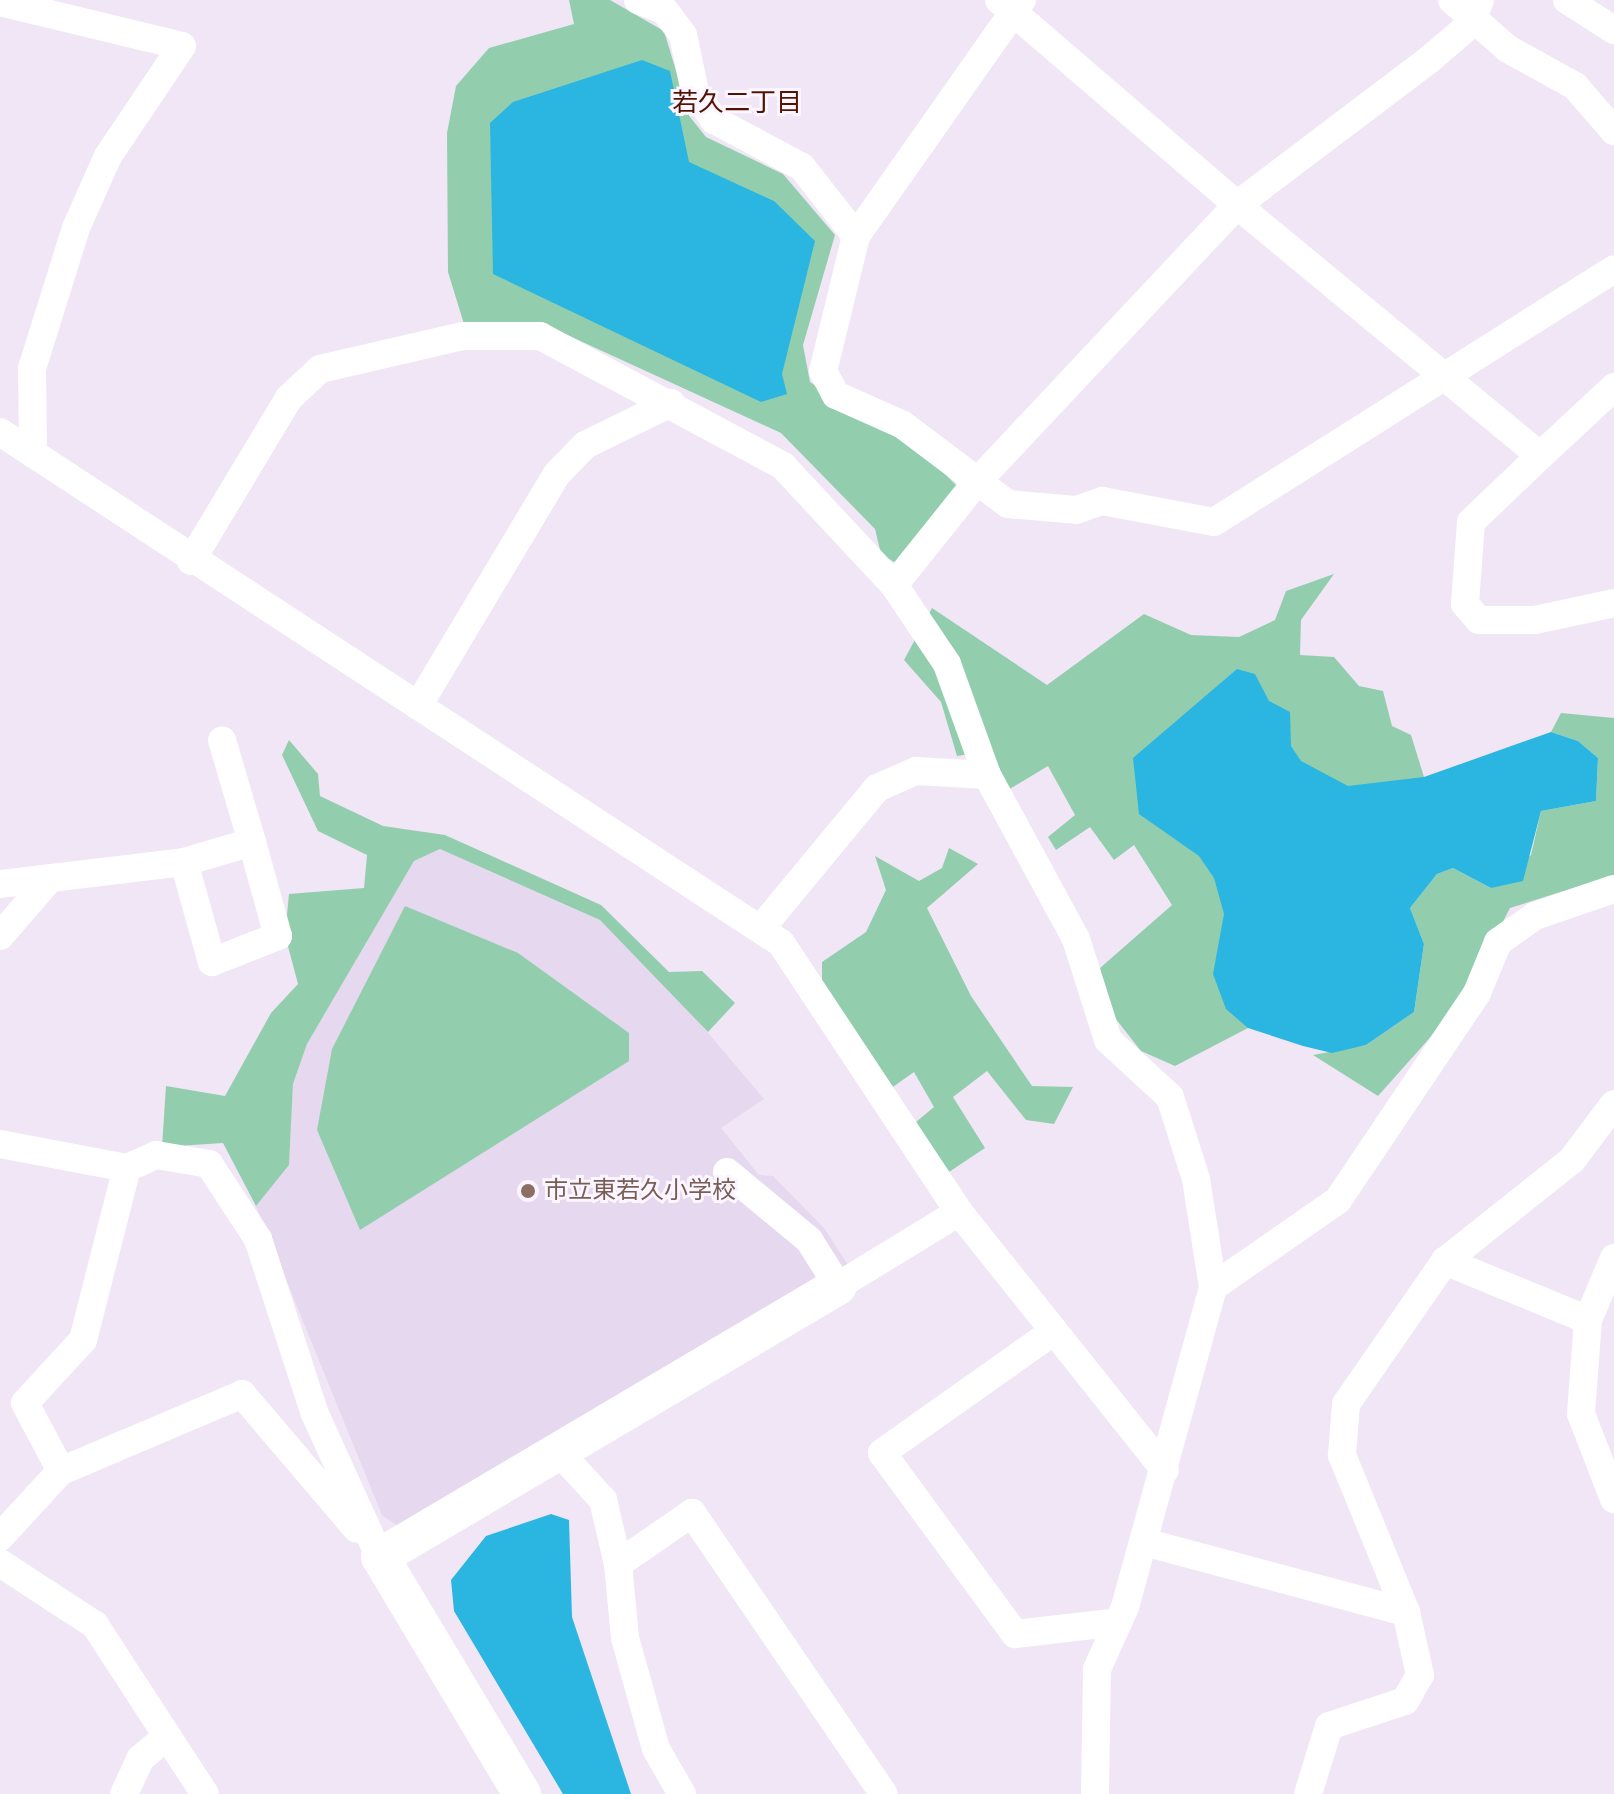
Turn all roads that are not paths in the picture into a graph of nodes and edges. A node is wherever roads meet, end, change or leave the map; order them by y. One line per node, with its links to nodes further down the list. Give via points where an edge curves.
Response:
1 (638, 0): 10 (street, via 665,11 683,35 695,92 714,120 802,167)
2 (1452, 0): 6 (street)
3 (1567, 0): 7 (street)
4 (0, 2): 16 (street, via 182,46 108,156 76,228 32,368)
5 (1012, 4): 9 (street); 10 (street)
6 (1476, 11): 8 (street, via 1575,86); 9 (street)
7 (1614, 30)
8 (1614, 131)
9 (1237, 205): 12 (street); 18 (street)
10 (856, 236): 18 (street, via 823,371 836,395 903,425)
11 (1614, 269): 12 (street)
12 (1443, 376): 17 (street); 18 (street, via 1214,522 1102,501 1076,510 1029,509)
13 (1614, 387): 17 (street)
14 (671, 403): 19 (street, via 540,336 463,336 320,369 289,398); 20 (street, via 783,466); 22 (street, via 585,445 557,474)
15 (0, 432): 16 (street)
16 (33, 454): 19 (street)
17 (1540, 456): 21 (street, via 1471,522 1465,604 1479,620 1535,620)
18 (975, 484): 20 (street)
19 (191, 561): 22 (street)
20 (894, 585): 24 (street, via 947,664)
21 (1614, 603)
22 (418, 706): 30 (street)
23 (222, 740): 25 (street)
24 (987, 775): 30 (street, via 916,771 877,788); 40 (street, via 1076,939 1108,1040 1170,1097 1196,1179)
25 (252, 842): 26 (street); 26 (street, via 278,936 212,962)
26 (184, 862): 27 (street)
27 (46, 883): 28 (street); 31 (street)
28 (0, 884)
29 (1614, 889): 40 (street, via 1535,916 1498,942 1477,993 1338,1200)
30 (762, 927): 36 (street, via 781,943)
31 (0, 936)
32 (1614, 1104): 38 (street, via 1572,1160)
33 (0, 1144): 34 (street)
34 (127, 1168): 45 (street, via 83,1340 25,1403); 49 (street, via 156,1155 209,1164 258,1239 315,1414)
35 (727, 1172): 39 (street, via 809,1240)
36 (959, 1212): 39 (street); 42 (street)
37 (1614, 1258): 41 (street)
38 (1445, 1261): 41 (street); 52 (street, via 1346,1404 1342,1455)
39 (838, 1286): 43 (street)
40 (1213, 1287): 44 (street)
41 (1588, 1320): 46 (street, via 1581,1414)
42 (1054, 1331): 44 (street); 53 (street, via 882,1453 1015,1634)
43 (558, 1451): 49 (street); 51 (street, via 603,1500)
44 (1165, 1470): 48 (street)
45 (61, 1471): 47 (street); 49 (street, via 242,1394)
46 (1614, 1499)
47 (0, 1537)
48 (1144, 1542): 52 (street); 53 (street)
49 (380, 1557): 57 (street)
50 (0, 1563): 54 (street, via 95,1625)
51 (618, 1564): 58 (street, via 629,1652 656,1749); 59 (street, via 692,1513)
52 (1406, 1612): 61 (street, via 1420,1675 1405,1701 1329,1726)
53 (1118, 1622): 60 (street, via 1097,1669)
54 (167, 1736): 55 (street, via 140,1759); 56 (street)
55 (124, 1794)
56 (205, 1794)
57 (522, 1794)
58 (682, 1794)
59 (884, 1794)
60 (1095, 1794)
61 (1308, 1794)

